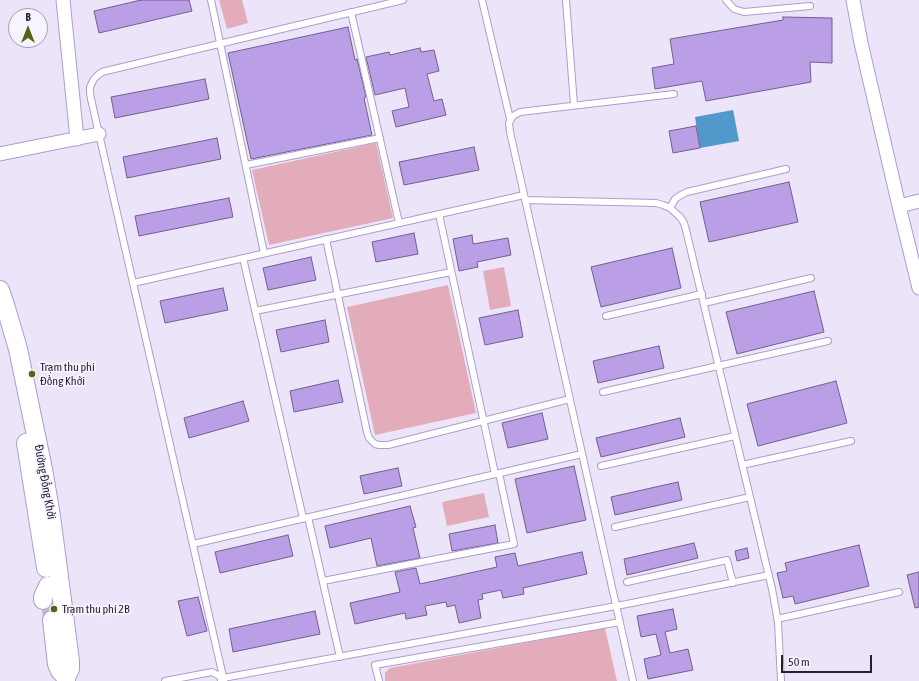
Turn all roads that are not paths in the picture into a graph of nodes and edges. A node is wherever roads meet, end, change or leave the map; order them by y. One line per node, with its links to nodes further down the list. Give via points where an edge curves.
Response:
1 (63, 0): 16 (street)
2 (211, 0): 10 (lane)
3 (403, 0): 9 (lane)
4 (482, 0): 13 (lane)
5 (566, 0): 12 (lane)
6 (726, 0): 8 (lane, via 734,9 744,12)
7 (853, 0): 22 (street)
8 (810, 6)
9 (352, 12): 10 (lane); 15 (lane)
10 (220, 44): 14 (lane, via 102,72 90,87); 18 (lane)
11 (674, 94): 12 (lane)
12 (574, 105): 13 (lane, via 520,112)
13 (510, 119): 20 (lane, via 510,132)
14 (99, 134): 16 (street); 31 (lane)
15 (380, 138): 18 (lane); 25 (lane)
16 (77, 139): 17 (street)
17 (0, 154)
18 (246, 165): 27 (lane)
19 (786, 169): 23 (lane, via 686,192 675,199)
20 (525, 197): 23 (lane, via 647,202); 24 (lane); 43 (lane)
21 (919, 201): 22 (street)
22 (899, 206): 32 (street)
23 (670, 208): 34 (lane, via 680,217 686,230)
24 (439, 214): 25 (lane); 29 (lane)
25 (399, 223): 26 (lane)
26 (326, 239): 27 (lane); 35 (lane)
27 (264, 253): 28 (lane)
28 (243, 258): 31 (lane); 37 (lane)
29 (451, 272): 35 (lane); 44 (lane)
30 (811, 278): 36 (lane)
31 (133, 283): 54 (lane)
32 (919, 288)
33 (0, 290): 66 (main road, Đường Đồng Khởi, via 18,349 46,485 70,661)
34 (702, 294): 36 (lane); 38 (lane)
35 (338, 295): 37 (lane); 44 (lane, via 367,432 372,442 388,445)
36 (704, 303): 41 (lane)
37 (256, 312): 52 (lane)
38 (606, 316)
39 (0, 325): 60 (main road, Đường Đồng Khởi, via 17,394 32,478)
40 (828, 341): 41 (lane)
41 (718, 366): 42 (lane); 45 (lane)
42 (603, 392)
43 (570, 399): 44 (lane); 47 (lane)
44 (483, 421): 50 (lane)
45 (735, 436): 48 (lane); 49 (lane)
46 (851, 440): 48 (lane)
47 (582, 454): 50 (lane); 61 (lane)
48 (742, 465): 51 (lane)
49 (601, 466)
50 (497, 474): 52 (lane); 56 (lane, via 514,544)
51 (750, 497): 53 (lane); 55 (lane)
52 (306, 518): 54 (lane); 56 (lane)
53 (614, 527)
54 (192, 544): 67 (lane)
55 (769, 575): 58 (lane); 62 (lane)
56 (323, 581): 65 (lane)
57 (627, 582): 58 (lane, via 727,560)
58 (733, 583): 61 (lane)
59 (899, 592): 62 (lane)
60 (47, 595)
61 (616, 606): 63 (lane); 65 (lane)
62 (777, 619): 71 (lane)
63 (620, 622): 69 (lane, via 375,665); 70 (lane)
64 (51, 625): 66 (main road, Đường Đồng Khởi, via 57,664)
65 (340, 657): 67 (lane)
66 (66, 679)
67 (222, 680): 68 (lane, via 212,672)
68 (165, 681)
69 (379, 681)
70 (633, 681)
71 (781, 681)

